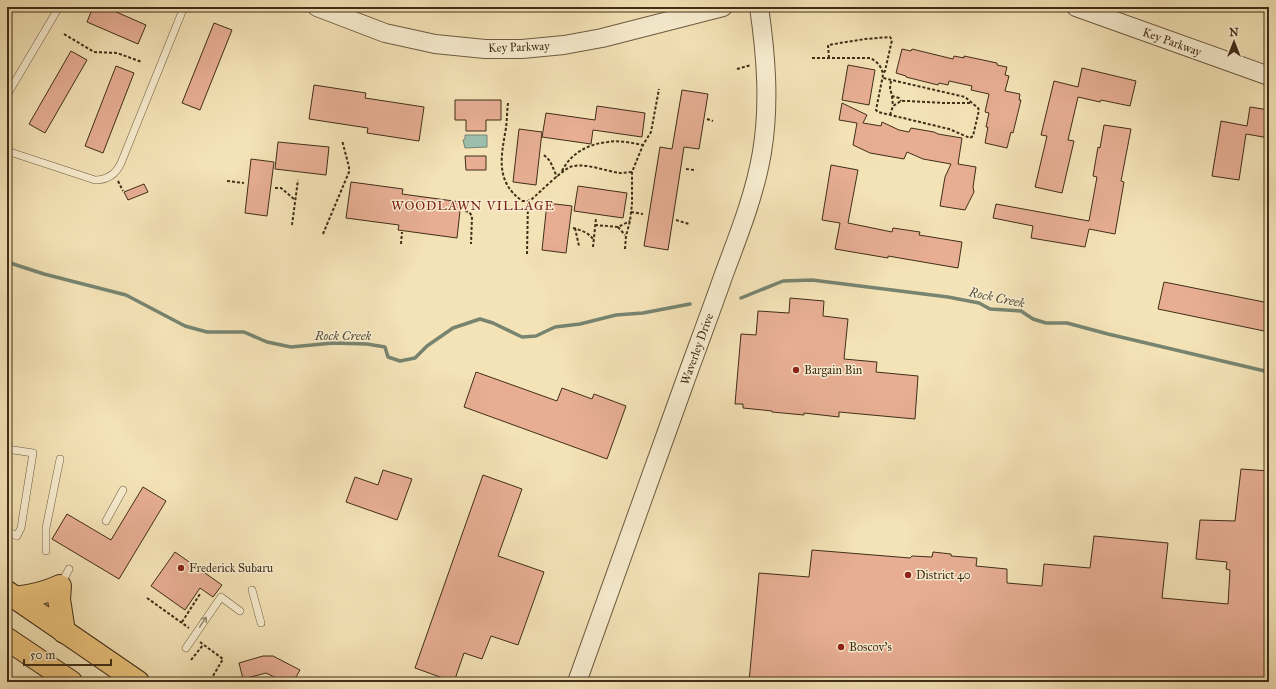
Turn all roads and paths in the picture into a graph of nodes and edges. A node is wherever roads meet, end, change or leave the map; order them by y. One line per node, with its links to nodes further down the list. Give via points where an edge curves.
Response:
1 (59, 7): 18 (lane)
2 (184, 7): 31 (lane, via 114,174 105,179 95,180)
3 (317, 7): 4 (street, Key Parkway, via 385,33 435,44 522,50 602,38)
4 (723, 7)
5 (759, 7): 85 (street, Waverley Drive, via 767,79 766,116 754,189)
6 (1076, 7): 14 (street, Key Parkway)
7 (64, 34): 10 (path, via 94,52 118,53)
8 (812, 58): 9 (path)
9 (829, 59): 13 (path, via 870,58 878,63); 13 (path, via 828,45 890,37 892,40)
10 (142, 62)
11 (755, 65): 12 (path)
12 (737, 69)
13 (883, 73): 15 (path)
14 (1269, 76)
15 (883, 78): 16 (path); 24 (path, via 876,110)
16 (891, 80): 19 (path); 22 (path, via 965,97)
17 (659, 89): 30 (path, via 651,132)
18 (7, 95)
19 (892, 96): 20 (path, via 900,98); 23 (path)
20 (901, 101): 22 (path); 23 (path)
21 (508, 103): 45 (path, via 502,168 511,191 522,201)
22 (971, 103): 24 (path, via 979,110 973,136 970,138 950,129)
23 (893, 106): 24 (path)
24 (890, 115)
25 (707, 119): 26 (path)
26 (713, 121)
27 (11, 133): 29 (path)
28 (342, 140): 57 (path, via 349,172)
29 (7, 143)
30 (643, 145): 35 (path); 36 (path, via 607,142 589,147 573,155)
31 (7, 151)
32 (544, 155): 37 (path, via 550,161)
33 (686, 170): 34 (path)
34 (694, 170)
35 (632, 172): 36 (path, via 620,173 577,166); 47 (path)
36 (562, 173): 37 (path)
37 (557, 177): 45 (path)
38 (298, 180): 44 (path)
39 (118, 181): 43 (path)
40 (227, 181): 41 (path)
41 (244, 183)
42 (275, 188): 44 (path, via 281,188)
43 (123, 191)
44 (295, 200): 53 (path)
45 (528, 201): 65 (path)
46 (465, 211): 61 (path, via 472,216)
47 (631, 212): 48 (path); 51 (path)
48 (643, 214)
49 (596, 218): 54 (path)
50 (676, 220): 52 (path)
51 (630, 221): 55 (path); 58 (path)
52 (689, 224)
53 (292, 225)
54 (595, 225): 55 (path); 59 (path)
55 (618, 227): 58 (path)
56 (402, 232): 60 (path)
57 (323, 234)
58 (626, 236): 64 (path)
59 (594, 240): 62 (path, via 588,234 574,228); 63 (path)
60 (400, 244)
61 (471, 244)
62 (579, 246)
63 (593, 247)
64 (625, 249)
65 (526, 254)
66 (7, 451): 70 (lane, via 33,452 21,528 18,536)
67 (60, 458): 71 (lane, via 46,528)
68 (123, 490): 69 (lane)
69 (106, 521)
70 (7, 532)
71 (46, 551)
72 (252, 590): 77 (lane)
73 (200, 594): 76 (path)
74 (11, 595): 78 (main road); 78 (main road, via 38,595 49,591 64,577 59,599)
75 (240, 610): 81 (lane, one-way to 75, via 221,597)
76 (182, 622)
77 (261, 622)
78 (64, 632): 84 (main road)
79 (7, 639): 83 (main road)
80 (203, 645): 82 (path)
81 (186, 648)
82 (191, 660)
83 (60, 678)
84 (138, 682)
85 (577, 682)

